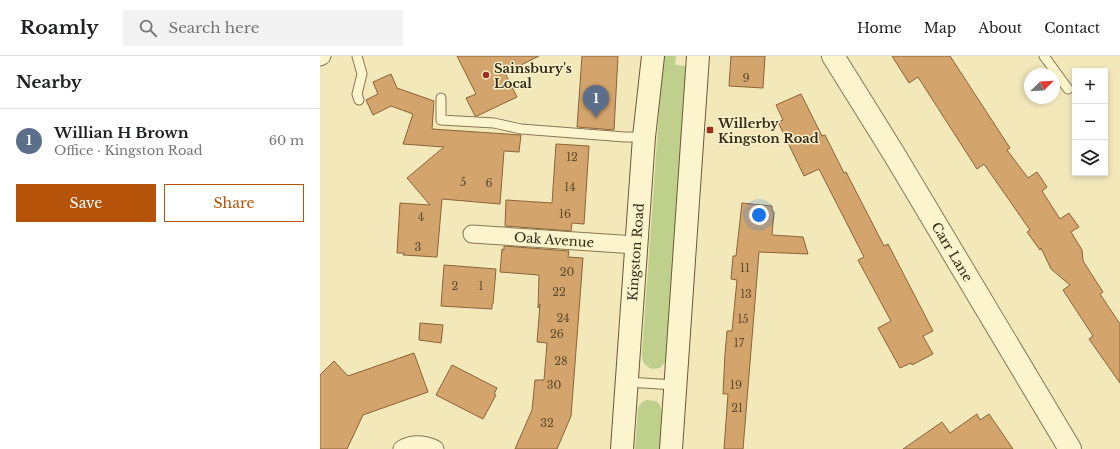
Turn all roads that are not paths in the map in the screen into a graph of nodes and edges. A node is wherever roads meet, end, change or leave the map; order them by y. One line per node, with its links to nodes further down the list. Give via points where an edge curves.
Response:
1 (357, 56): 8 (lane, via 362,74 357,94)
2 (653, 56): 9 (main road, Kingston Road)
3 (698, 56): 13 (main road)
4 (833, 56): 18 (main road, Carr Lane)
5 (1044, 56): 6 (lane)
6 (1068, 89)
7 (441, 98): 9 (lane, via 441,120 494,123 529,130)
8 (359, 100)
9 (644, 137): 11 (main road, Kingston Road)
10 (472, 234): 11 (street, Oak Avenue)
11 (636, 245): 12 (main road, Kingston Road)
12 (627, 382): 13 (lane); 16 (main road, Kingston Road)
13 (675, 385): 17 (main road)
14 (402, 449): 15 (street, via 416,445 426,445)
15 (435, 449)
16 (622, 449)
17 (671, 449)
18 (1070, 449)

